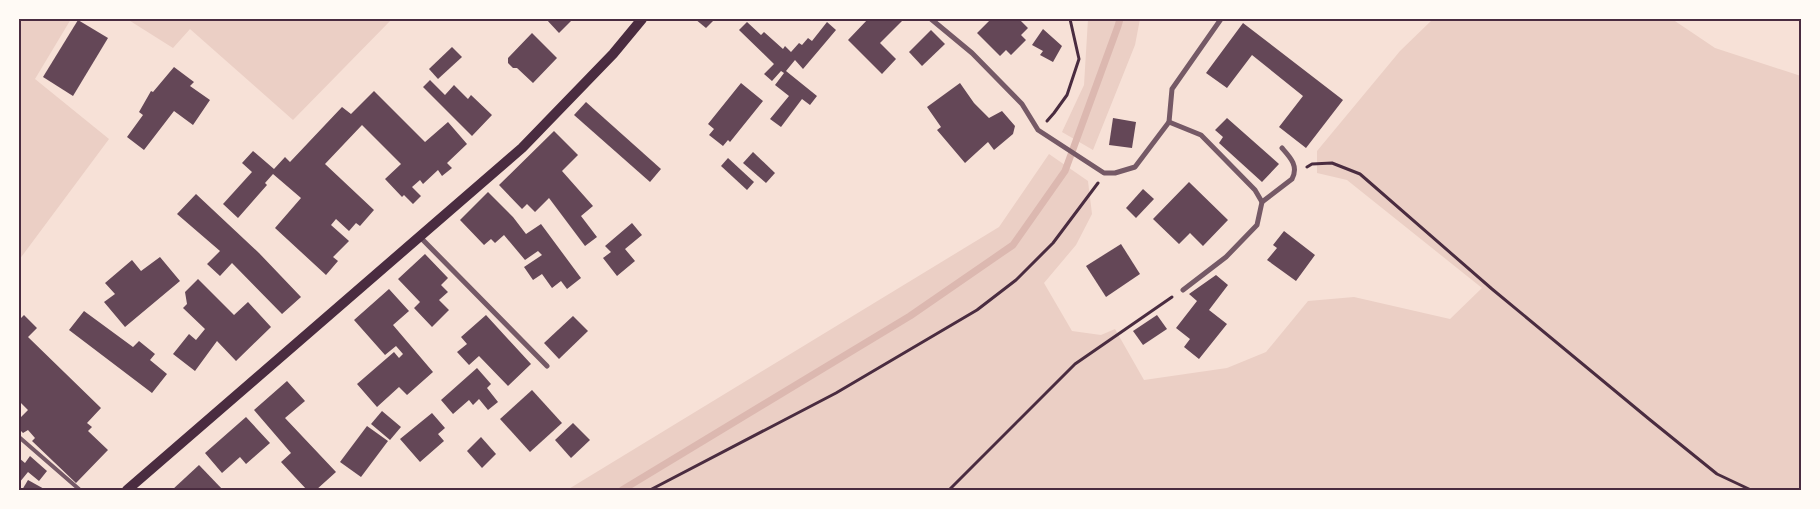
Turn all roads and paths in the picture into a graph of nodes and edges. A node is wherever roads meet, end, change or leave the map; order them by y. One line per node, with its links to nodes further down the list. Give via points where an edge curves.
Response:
1 (642, 19): 11 (main road, via 613,54 522,148)
2 (931, 19): 6 (street, via 972,53 1022,104)
3 (1070, 19): 6 (path, via 1079,59 1067,95)
4 (1221, 19): 5 (street, via 1172,89)
5 (1169, 122): 8 (street, via 1135,167); 10 (street, via 1201,135 1255,190)
6 (1038, 130): 8 (street)
7 (1282, 148): 9 (street, via 1289,155)
8 (1104, 173): 17 (path, via 1053,243 1016,280 977,310 836,393)
9 (1295, 173): 10 (street); 19 (path, via 1312,164 1332,163 1360,174 1649,419 1718,474)
10 (1262, 202): 12 (street, via 1257,225 1226,257)
11 (420, 236): 13 (street); 16 (main road)
12 (1182, 290): 18 (path, via 1076,364)
13 (547, 366)
14 (19, 437): 15 (lane)
15 (80, 490)
16 (126, 490)
17 (650, 490)
18 (949, 490)
19 (1751, 490)

